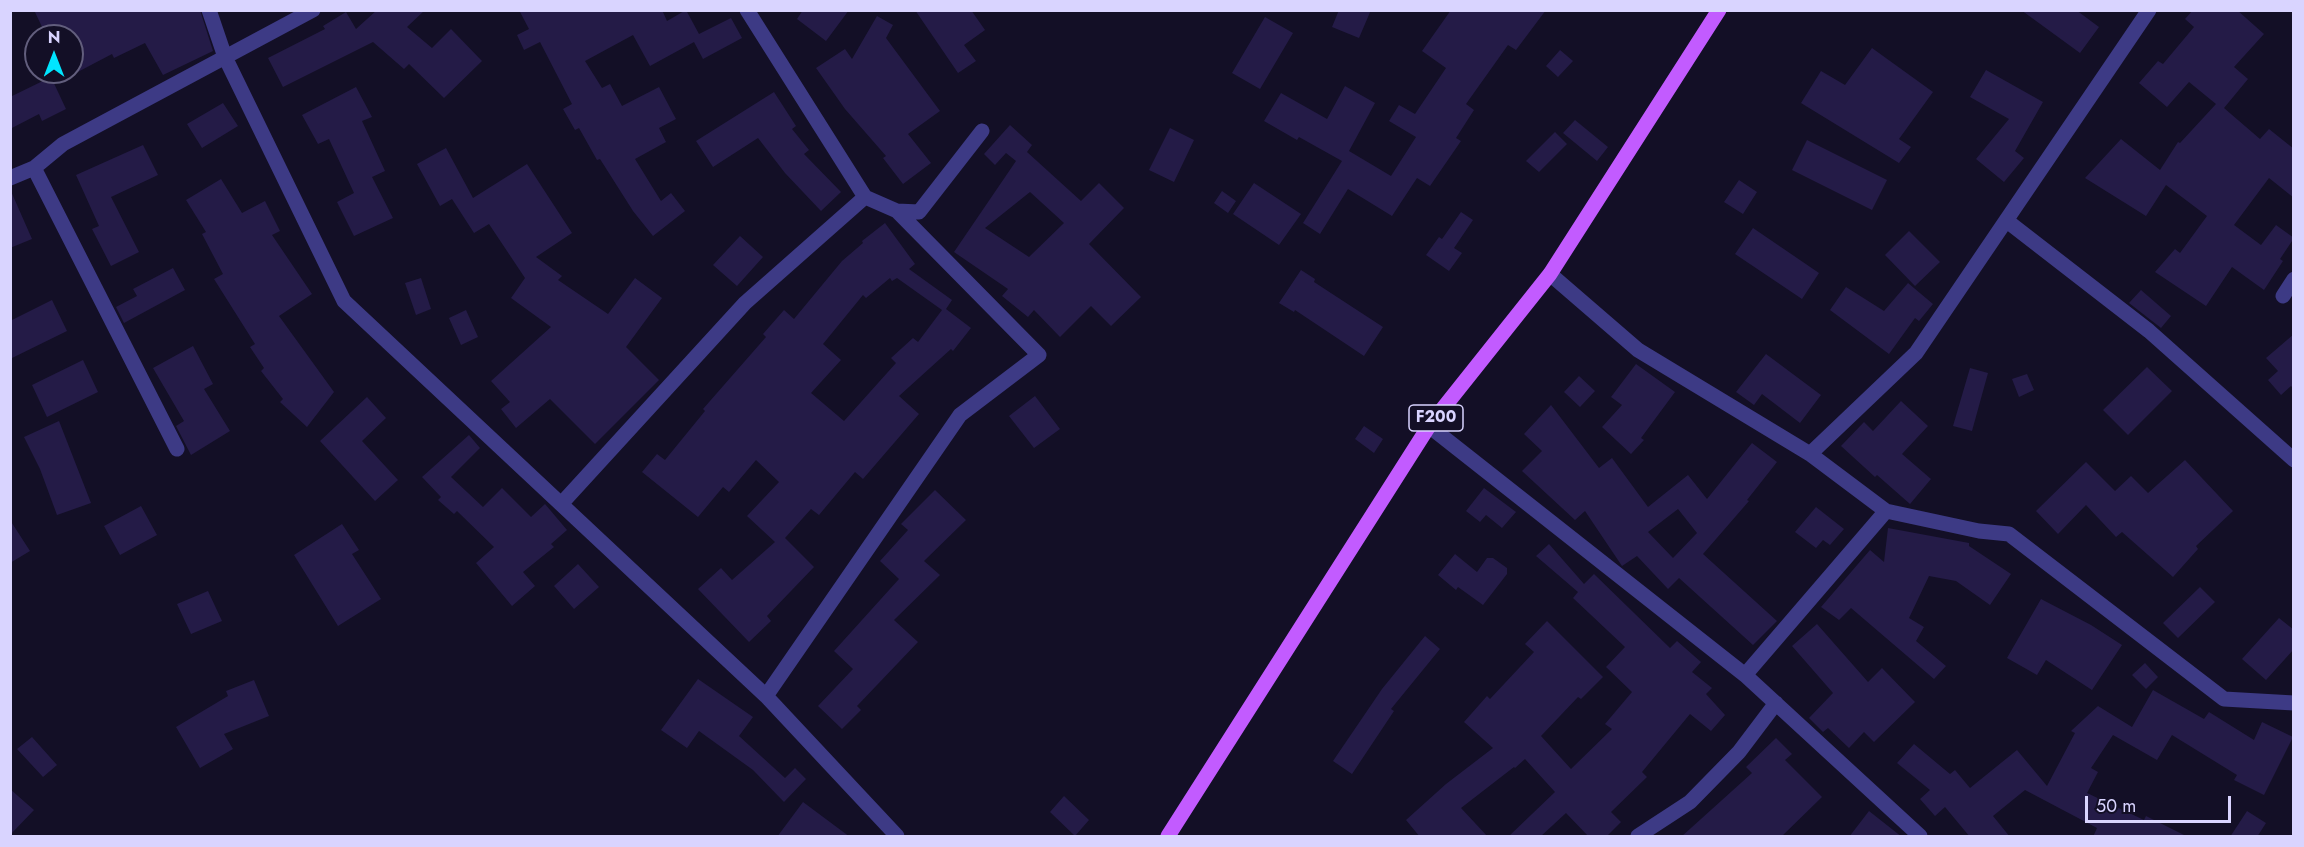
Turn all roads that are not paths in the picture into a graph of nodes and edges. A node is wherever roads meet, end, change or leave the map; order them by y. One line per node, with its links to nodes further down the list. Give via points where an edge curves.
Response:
1 (208, 10): 6 (street)
2 (313, 10): 6 (street)
3 (747, 10): 10 (street)
4 (1719, 10): 13 (main road, F200)
5 (2149, 10): 12 (street)
6 (225, 57): 8 (street, via 63,144); 20 (street, via 344,301)
7 (982, 131): 11 (street, via 919,212)
8 (34, 168): 9 (street); 17 (street)
9 (10, 178)
10 (865, 197): 11 (street); 20 (street, via 745,303)
11 (897, 211): 23 (street, via 1039,355 960,415)
12 (2007, 221): 18 (street, via 1916,353); 19 (street, via 2149,331)
13 (1550, 274): 16 (main road, F200); 18 (street, via 1638,350)
14 (2294, 279): 15 (street)
15 (2283, 296)
16 (1429, 426): 22 (street); 28 (main road, F200)
17 (177, 449)
18 (1810, 454): 21 (street)
19 (2294, 460)
20 (562, 503): 23 (street)
21 (1886, 511): 22 (street); 25 (street, via 2009,534 2224,699)
22 (1745, 675): 24 (street)
23 (766, 696): 27 (street)
24 (1776, 703): 26 (street); 29 (street, via 1739,752 1690,802)
25 (2294, 703)
26 (1912, 833)
27 (897, 837)
28 (1168, 837)
29 (1638, 837)

